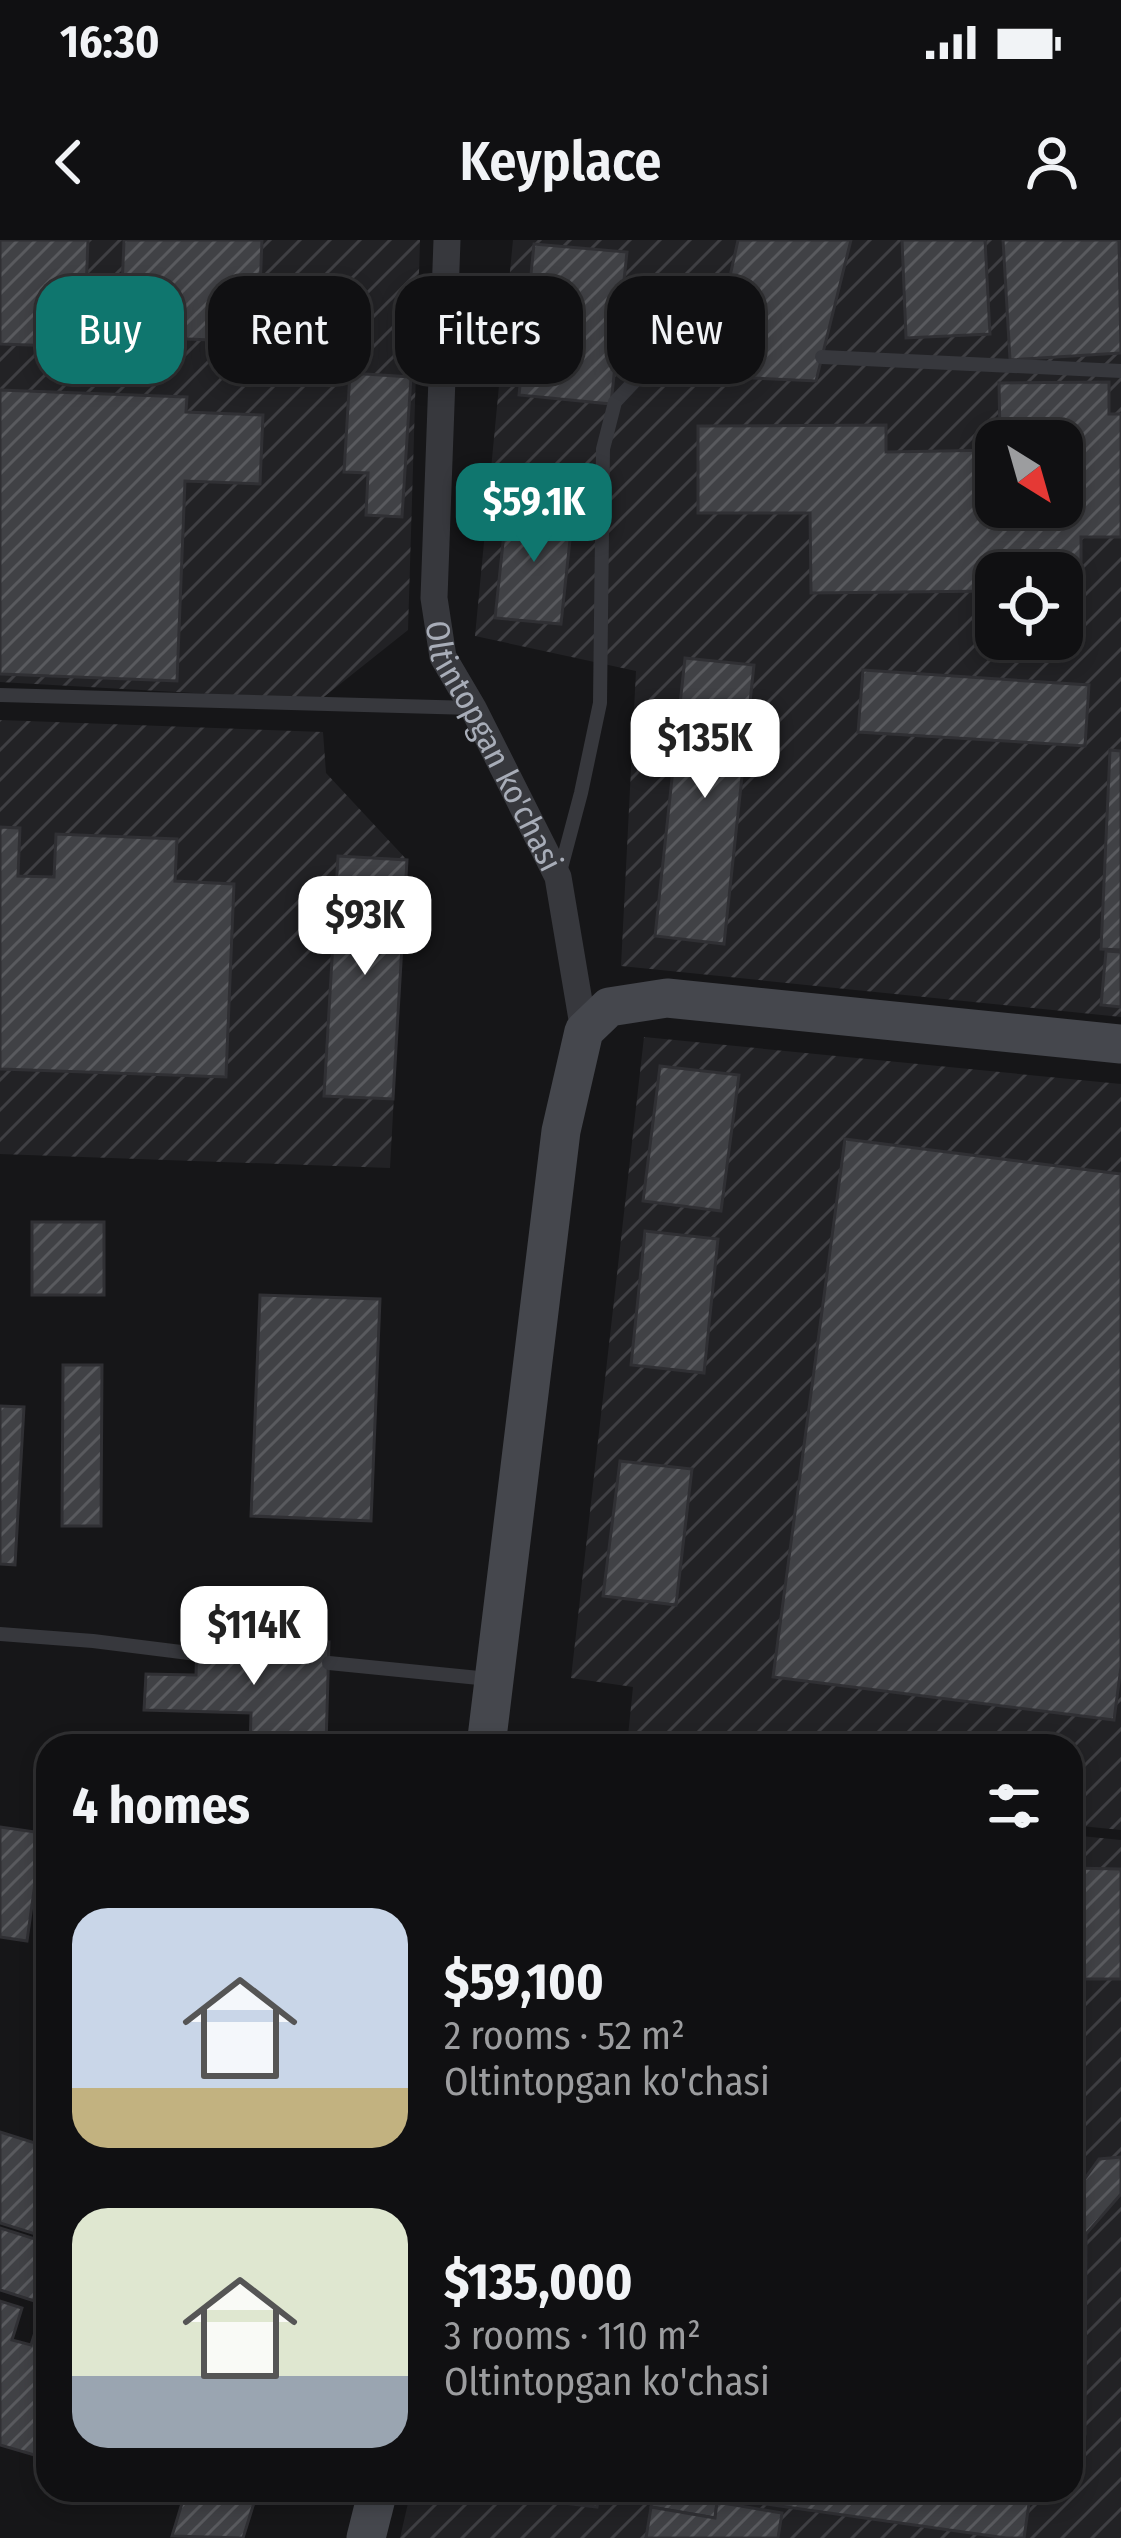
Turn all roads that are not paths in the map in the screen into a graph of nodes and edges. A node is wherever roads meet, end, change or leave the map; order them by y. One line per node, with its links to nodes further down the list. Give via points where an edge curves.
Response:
1 (447, 240): 6 (street, Oltintopgan ko'chasi, via 434,598 443,657)
2 (822, 357): 3 (lane)
3 (1121, 371)
4 (632, 384): 7 (lane, via 615,403 603,449 600,703)
5 (0, 695): 6 (lane)
6 (473, 708): 7 (street, Oltintopgan ko'chasi)
7 (558, 877): 8 (street, Oltintopgan ko'chasi)
8 (584, 1030): 9 (street, via 609,1007 667,998); 13 (street, Oltintopgan ko'chasi, via 560,1131)
9 (1121, 1044)
10 (0, 1634): 11 (lane)
11 (196, 1654)
12 (328, 1663): 13 (lane)
13 (494, 1679): 14 (street, Oltintopgan ko'chasi)
14 (487, 1734)
15 (375, 2502): 16 (street)
16 (366, 2538)

